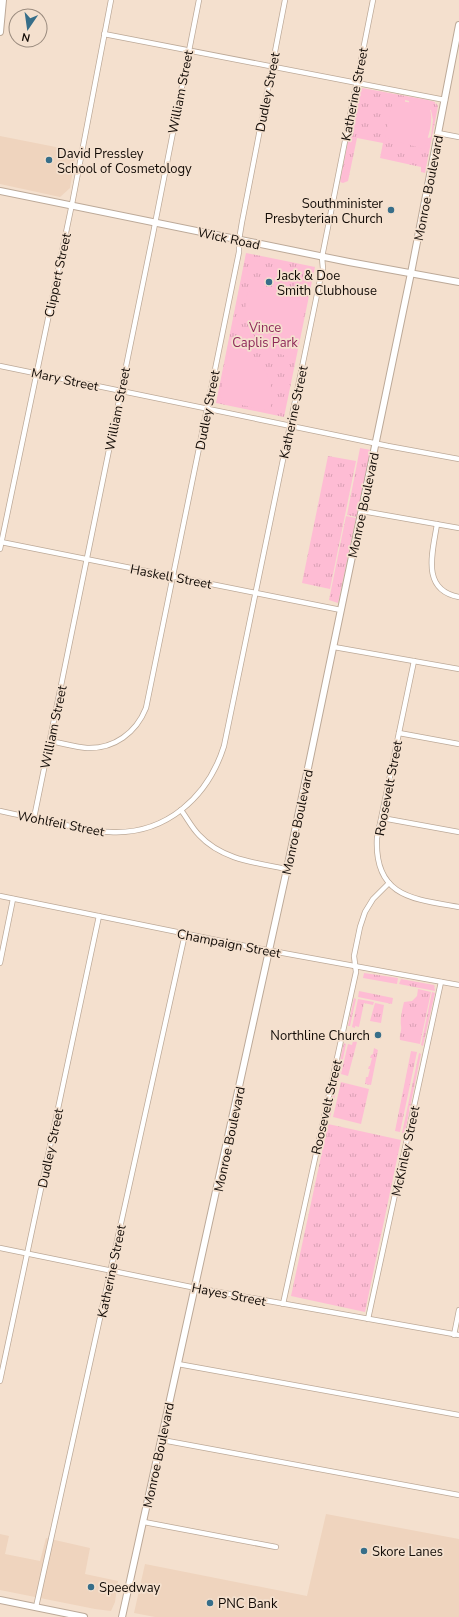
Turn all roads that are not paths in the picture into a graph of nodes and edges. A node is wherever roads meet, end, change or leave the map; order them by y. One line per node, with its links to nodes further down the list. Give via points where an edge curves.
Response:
1 (3, 0): 7 (street)
2 (110, 0): 8 (street, Clippert Street)
3 (199, 0): 9 (street, William Street)
4 (285, 0): 11 (street, Dudley Street)
5 (373, 0): 12 (street, Katherine Street)
6 (459, 25): 10 (street, Monroe Boulevard)
7 (0, 32)
8 (104, 34): 9 (street); 17 (street, Clippert Street)
9 (189, 50): 11 (street); 18 (street, William Street)
10 (456, 54): 13 (street, Monroe Boulevard)
11 (272, 66): 12 (street); 19 (street, Dudley Street)
12 (357, 83): 13 (street); 20 (street, Katherine Street)
13 (445, 100): 14 (street, Monroe Boulevard)
14 (438, 133): 15 (street); 21 (street, Monroe Boulevard)
15 (459, 137)
16 (0, 191): 17 (street, Wick Road)
17 (72, 205): 18 (street, Wick Road); 24 (street, Clippert Street)
18 (155, 222): 19 (street, Wick Road); 25 (street, William Street)
19 (238, 240): 20 (street, Wick Road); 26 (street, Dudley Street, via 239,252)
20 (322, 257): 21 (street, Wick Road); 27 (street, Katherine Street, via 322,274)
21 (411, 273): 22 (street, Wick Road); 28 (street, Monroe Boulevard)
22 (459, 282)
23 (0, 366): 24 (street, Mary Street)
24 (37, 372): 25 (street, Mary Street); 33 (street, Clippert Street)
25 (120, 391): 26 (street, Mary Street); 35 (street, William Street)
26 (208, 408): 27 (street, Mary Street); 36 (street, Dudley Street)
27 (290, 425): 28 (street, Mary Street); 37 (street, Katherine Street)
28 (376, 444): 29 (street, Mary Street); 30 (street, Monroe Boulevard)
29 (459, 459)
30 (362, 511): 31 (street); 39 (street, Monroe Boulevard)
31 (437, 524): 32 (street); 38 (street, via 430,564 432,576 446,593)
32 (459, 528)
33 (1, 542): 34 (street, Clippert Street); 35 (street, Haskell Street)
34 (0, 549)
35 (87, 559): 36 (street, Haskell Street); 44 (street, William Street)
36 (173, 576): 37 (street, Haskell Street); 44 (street, Dudley Street, via 147,703 138,724 122,739 102,747 85,748)
37 (256, 593): 39 (street, Haskell Street); 46 (street, Katherine Street, via 220,758 212,776 200,792)
38 (459, 597)
39 (341, 610): 40 (street, Monroe Boulevard)
40 (334, 647): 41 (street); 51 (street, Monroe Boulevard)
41 (414, 661): 42 (street); 43 (street, Roosevelt Street)
42 (459, 669)
43 (399, 733): 45 (street); 49 (street, Roosevelt Street)
44 (50, 741): 48 (street, William Street)
45 (459, 744)
46 (181, 810): 48 (street, Wohlfeil Street, via 154,825 122,832 97,831); 51 (street, via 200,836 213,847 228,855)
47 (0, 811): 48 (street, Wohlfeil Street)
48 (34, 818)
49 (382, 818): 50 (street); 52 (street, Roosevelt Street, via 377,852 382,873)
50 (459, 832)
51 (287, 869): 58 (street, Monroe Boulevard)
52 (389, 883): 55 (street, via 397,891 412,898); 60 (street, Roosevelt Street, via 373,899 365,912 355,949)
53 (0, 896): 54 (street, Champaign Street)
54 (13, 899): 56 (street, Champaign Street); 59 (street)
55 (459, 907)
56 (99, 916): 57 (street, Champaign Street); 64 (street, Dudley Street)
57 (184, 934): 58 (street, Champaign Street); 65 (street, Katherine Street)
58 (270, 951): 60 (street, Champaign Street); 66 (street, Monroe Boulevard)
59 (0, 963)
60 (355, 966): 61 (street, Champaign Street); 67 (street, Roosevelt Street, via 356,972)
61 (441, 982): 62 (street, Champaign Street); 69 (street, McKinley Street)
62 (459, 985)
63 (0, 1248): 64 (street, Hayes Street)
64 (27, 1253): 65 (street, Hayes Street); 72 (street, Dudley Street)
65 (111, 1271): 66 (street, Hayes Street); 79 (street, Katherine Street)
66 (196, 1288): 67 (street, Hayes Street); 71 (street, Monroe Boulevard)
67 (283, 1304): 69 (street, Hayes Street)
68 (459, 1310): 70 (street)
69 (368, 1320): 70 (street, Hayes Street)
70 (457, 1335)
71 (178, 1364): 73 (street); 74 (street, Monroe Boulevard)
72 (0, 1381)
73 (459, 1415)
74 (162, 1440): 75 (street); 76 (street, Monroe Boulevard)
75 (459, 1495)
76 (144, 1522): 77 (street); 81 (street, Monroe Boulevard)
77 (276, 1547)
78 (0, 1600): 79 (street)
79 (36, 1607): 80 (street)
80 (84, 1617)
81 (122, 1617)

